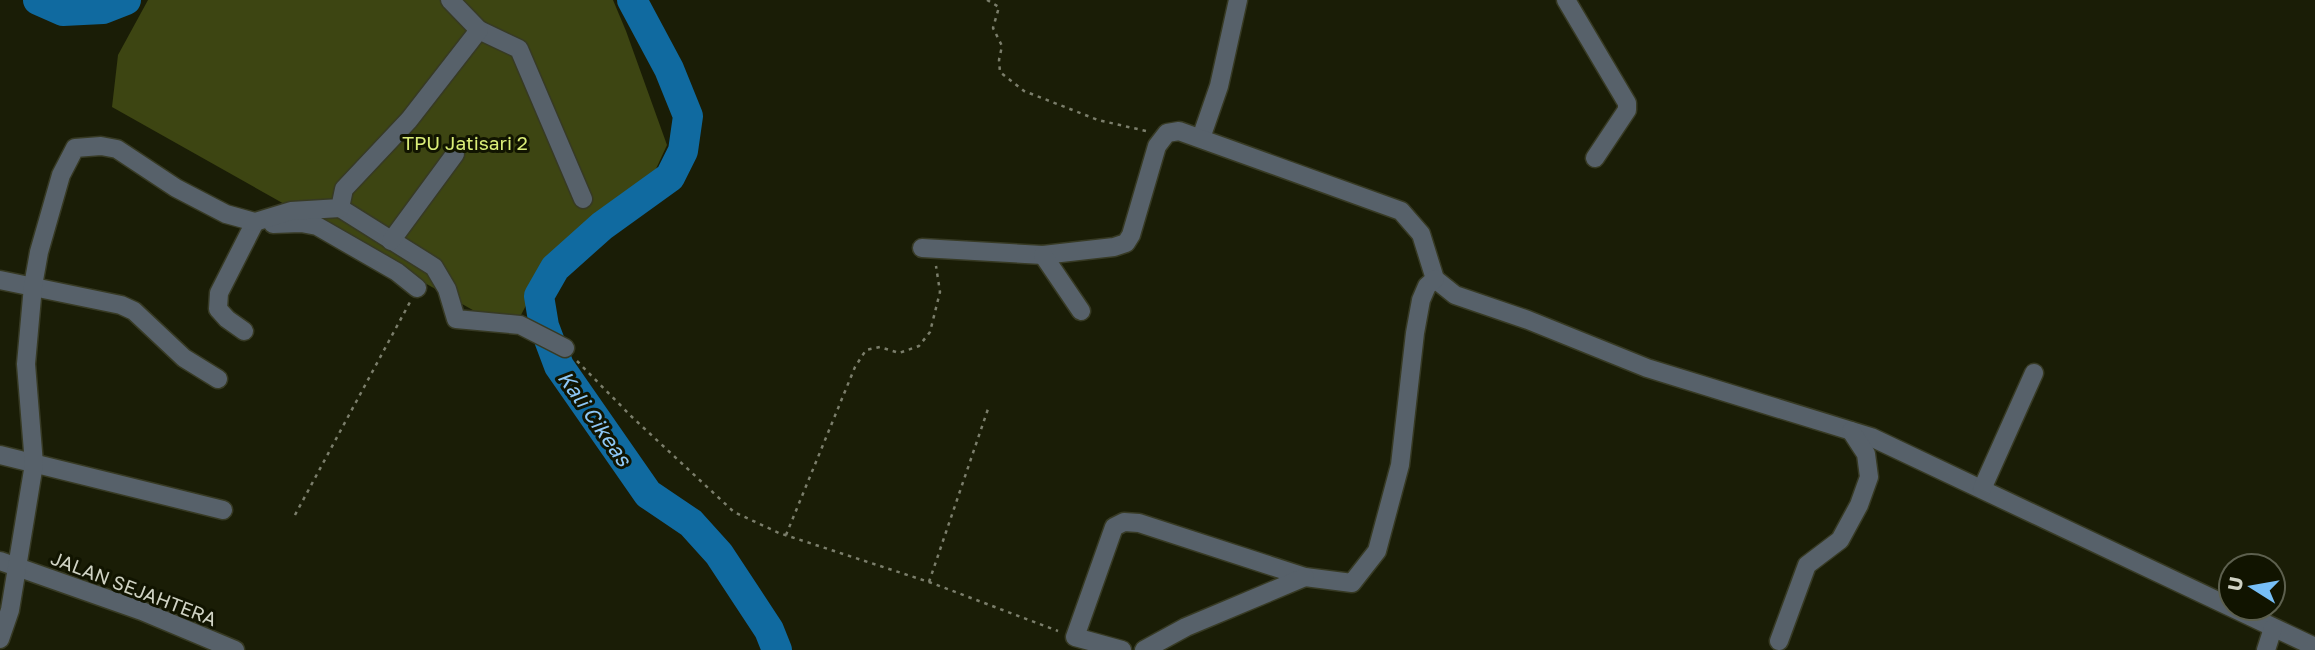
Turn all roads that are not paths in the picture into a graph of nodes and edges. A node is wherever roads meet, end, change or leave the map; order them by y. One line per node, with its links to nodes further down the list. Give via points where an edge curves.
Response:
1 (450, 0): 4 (street)
2 (1238, 0): 5 (street, via 1219,86)
3 (1566, 0): 7 (street, via 1627,103 1627,110)
4 (479, 30): 8 (street, via 519,49); 9 (street, via 409,120 344,189)
5 (1201, 138): 13 (street, via 1179,131 1164,136 1126,243); 14 (street, via 1401,211 1422,234)
6 (455, 154): 11 (street)
7 (1595, 158)
8 (583, 199)
9 (340, 208): 10 (street, via 291,211); 11 (street)
10 (259, 221): 16 (street, via 226,214 117,149 75,148 61,175); 17 (street, via 317,226); 19 (street, via 219,293 218,309)
11 (391, 241): 20 (street, via 434,267 456,319 520,325)
12 (928, 248): 13 (street)
13 (1043, 255): 18 (street)
14 (1435, 279): 23 (street, via 1455,295 1647,368); 30 (street, via 1421,300 1400,465 1377,551 1352,583)
15 (0, 280): 16 (street)
16 (33, 286): 22 (street, via 134,311 184,358); 25 (street, via 26,364)
17 (417, 288)
18 (1081, 311)
19 (244, 331)
20 (565, 348)
21 (2034, 373): 26 (street)
22 (218, 379)
23 (1851, 431): 26 (street); 33 (street, via 1866,454 1869,477 1840,540 1807,565)
24 (0, 455): 25 (street)
25 (34, 464): 27 (street); 29 (street)
26 (1982, 489): 31 (street)
27 (223, 510)
28 (0, 561): 29 (street, JALAN SEJAHTERA)
29 (18, 567): 32 (street); 35 (street, JALAN SEJAHTERA)
30 (1305, 577): 36 (street, via 1124,522 1114,527 1075,637); 37 (street, via 1186,627)
31 (2273, 628): 34 (street); 38 (street)
32 (0, 639)
33 (1779, 641)
34 (2315, 648)
35 (235, 650)
36 (1122, 650)
37 (1144, 650)
38 (2266, 650)

